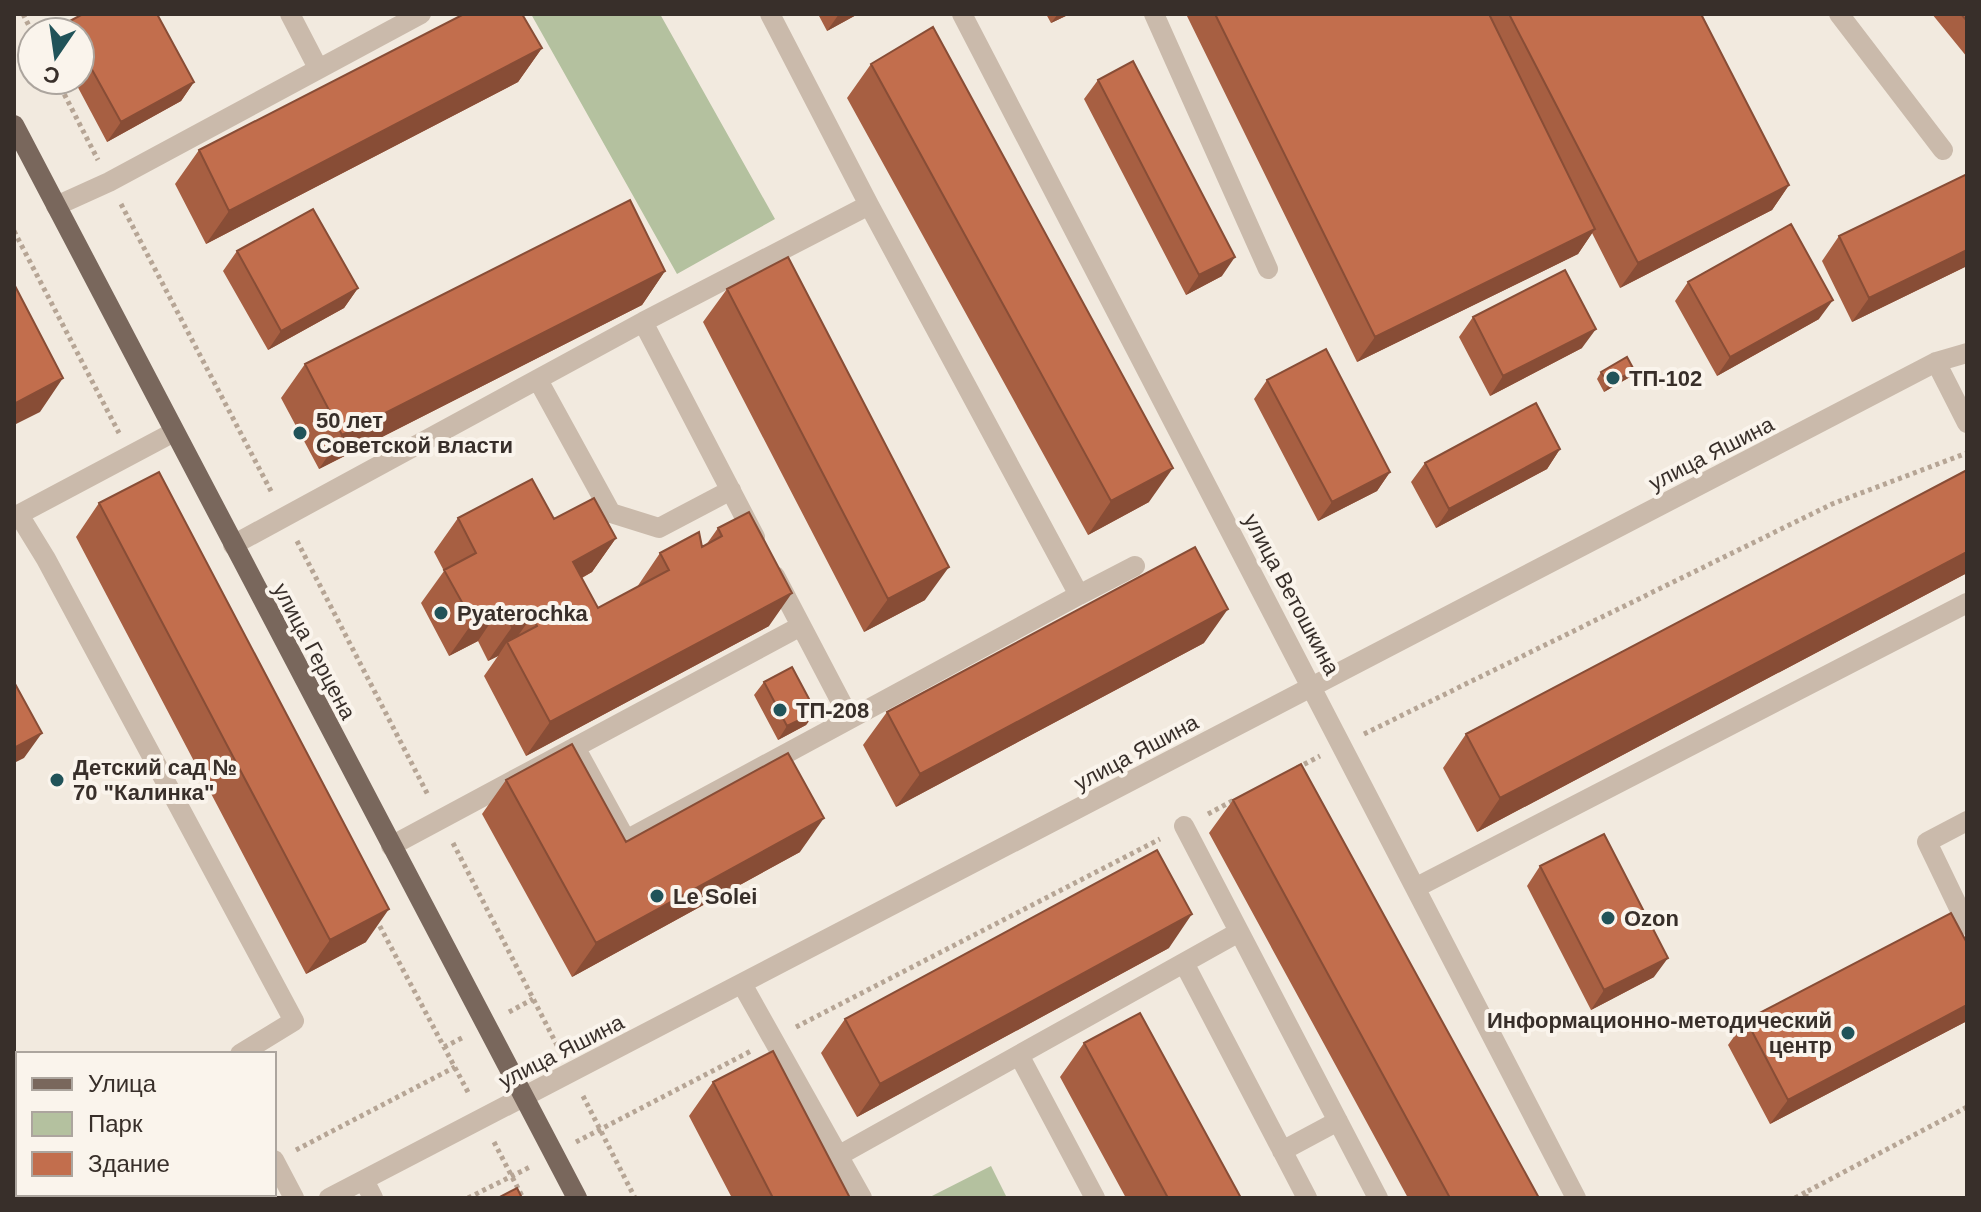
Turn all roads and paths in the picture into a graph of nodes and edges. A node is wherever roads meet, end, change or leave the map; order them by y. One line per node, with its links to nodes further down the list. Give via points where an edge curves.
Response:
1 (290, 14): 7 (street)
2 (421, 14): 7 (street)
3 (770, 14): 12 (street)
4 (1154, 14): 15 (street)
5 (1839, 14): 10 (street)
6 (965, 15): 32 (street, улица Ветошкина)
7 (318, 68): 11 (street)
8 (65, 96): 11 (path)
9 (14, 125): 13 (main road, улица Герцена)
10 (1943, 150)
11 (109, 182): 13 (street); 26 (path)
12 (869, 205): 16 (street); 29 (street)
13 (56, 206): 21 (main road, улица Герцена)
14 (14, 231): 23 (path)
15 (1268, 269)
16 (643, 322): 19 (street); 24 (street)
17 (1967, 353): 18 (street, улица Яшина)
18 (1936, 362): 20 (street); 32 (street, улица Яшина)
19 (538, 380): 24 (street, via 611,513 659,528); 26 (street)
20 (1967, 423)
21 (174, 432): 23 (street); 27 (main road, улица Герцена)
22 (1967, 453): 34 (path, via 1832,504)
23 (131, 455): 25 (street)
24 (731, 490): 31 (street)
25 (16, 516): 49 (street, via 46,559 294,1021)
26 (285, 517): 27 (street); 38 (path)
27 (233, 545): 41 (main road, улица Герцена)
28 (1135, 566): 29 (street)
29 (1079, 595): 33 (street)
30 (1967, 603): 42 (street)
31 (801, 626): 33 (street); 35 (street)
32 (1313, 686): 34 (street, улица Ветошкина); 47 (street, улица Яшина)
33 (850, 719): 35 (street, via 626,840)
34 (1343, 744): 36 (path); 42 (street, улица Ветошкина)
35 (575, 747): 38 (street)
36 (1290, 771)
37 (1237, 799): 40 (path)
38 (440, 819): 41 (street); 52 (path)
39 (1967, 821): 44 (street, via 1927,842)
40 (1184, 826): 45 (street); 48 (path)
41 (391, 846): 53 (main road, улица Герцена)
42 (1417, 887): 76 (street, улица Ветошкина)
43 (370, 906): 51 (path)
44 (1967, 925)
45 (1239, 932): 46 (street); 56 (street)
46 (1184, 963): 50 (street); 58 (street)
47 (742, 984): 48 (street); 52 (street, улица Яшина)
48 (773, 1039): 57 (path); 60 (street)
49 (243, 1052)
50 (1019, 1055): 60 (street); 73 (street)
51 (455, 1067): 55 (path); 61 (path)
52 (571, 1073): 53 (street, улица Яшина); 57 (path)
53 (524, 1097): 55 (street, улица Яшина); 59 (main road, улица Герцена)
54 (1967, 1107): 65 (path)
55 (483, 1119): 63 (path); 64 (street, улица Яшина)
56 (1338, 1121): 58 (street); 75 (street)
57 (600, 1129): 59 (path); 71 (path)
58 (1282, 1151): 74 (street)
59 (554, 1154): 63 (path); 70 (main road, улица Герцена)
60 (838, 1156): 72 (street)
61 (276, 1160)
62 (276, 1165): 66 (street)
63 (512, 1176): 68 (path); 69 (path)
64 (368, 1189): 67 (street, улица Яшина)
65 (1806, 1195): 77 (path)
66 (294, 1198)
67 (329, 1198)
68 (468, 1198)
69 (523, 1198)
70 (577, 1198)
71 (635, 1198)
72 (862, 1198)
73 (1095, 1198)
74 (1307, 1198)
75 (1378, 1198)
76 (1576, 1198)
77 (1795, 1198)

